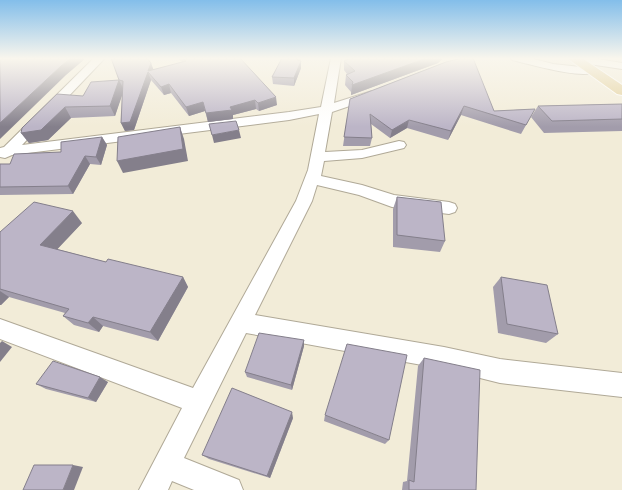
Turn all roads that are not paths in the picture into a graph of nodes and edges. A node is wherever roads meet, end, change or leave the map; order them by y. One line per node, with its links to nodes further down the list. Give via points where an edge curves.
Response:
1 (77, 81): 8 (street)
2 (332, 81): 6 (street)
3 (610, 81): 5 (highway)
4 (385, 89): 6 (street)
5 (622, 91)
6 (328, 109): 8 (street, via 234,124); 9 (street)
7 (399, 145): 9 (street, via 362,154)
8 (2, 154)
9 (318, 157): 10 (street)
10 (312, 179): 11 (street, via 362,190 392,201); 12 (street, via 304,201)
11 (449, 208)
12 (240, 322): 14 (street, via 500,371); 15 (street)
13 (0, 329): 15 (street)
14 (622, 385)
15 (198, 402): 16 (street)
16 (166, 466): 17 (street); 18 (street)
17 (153, 490)
18 (229, 490)

